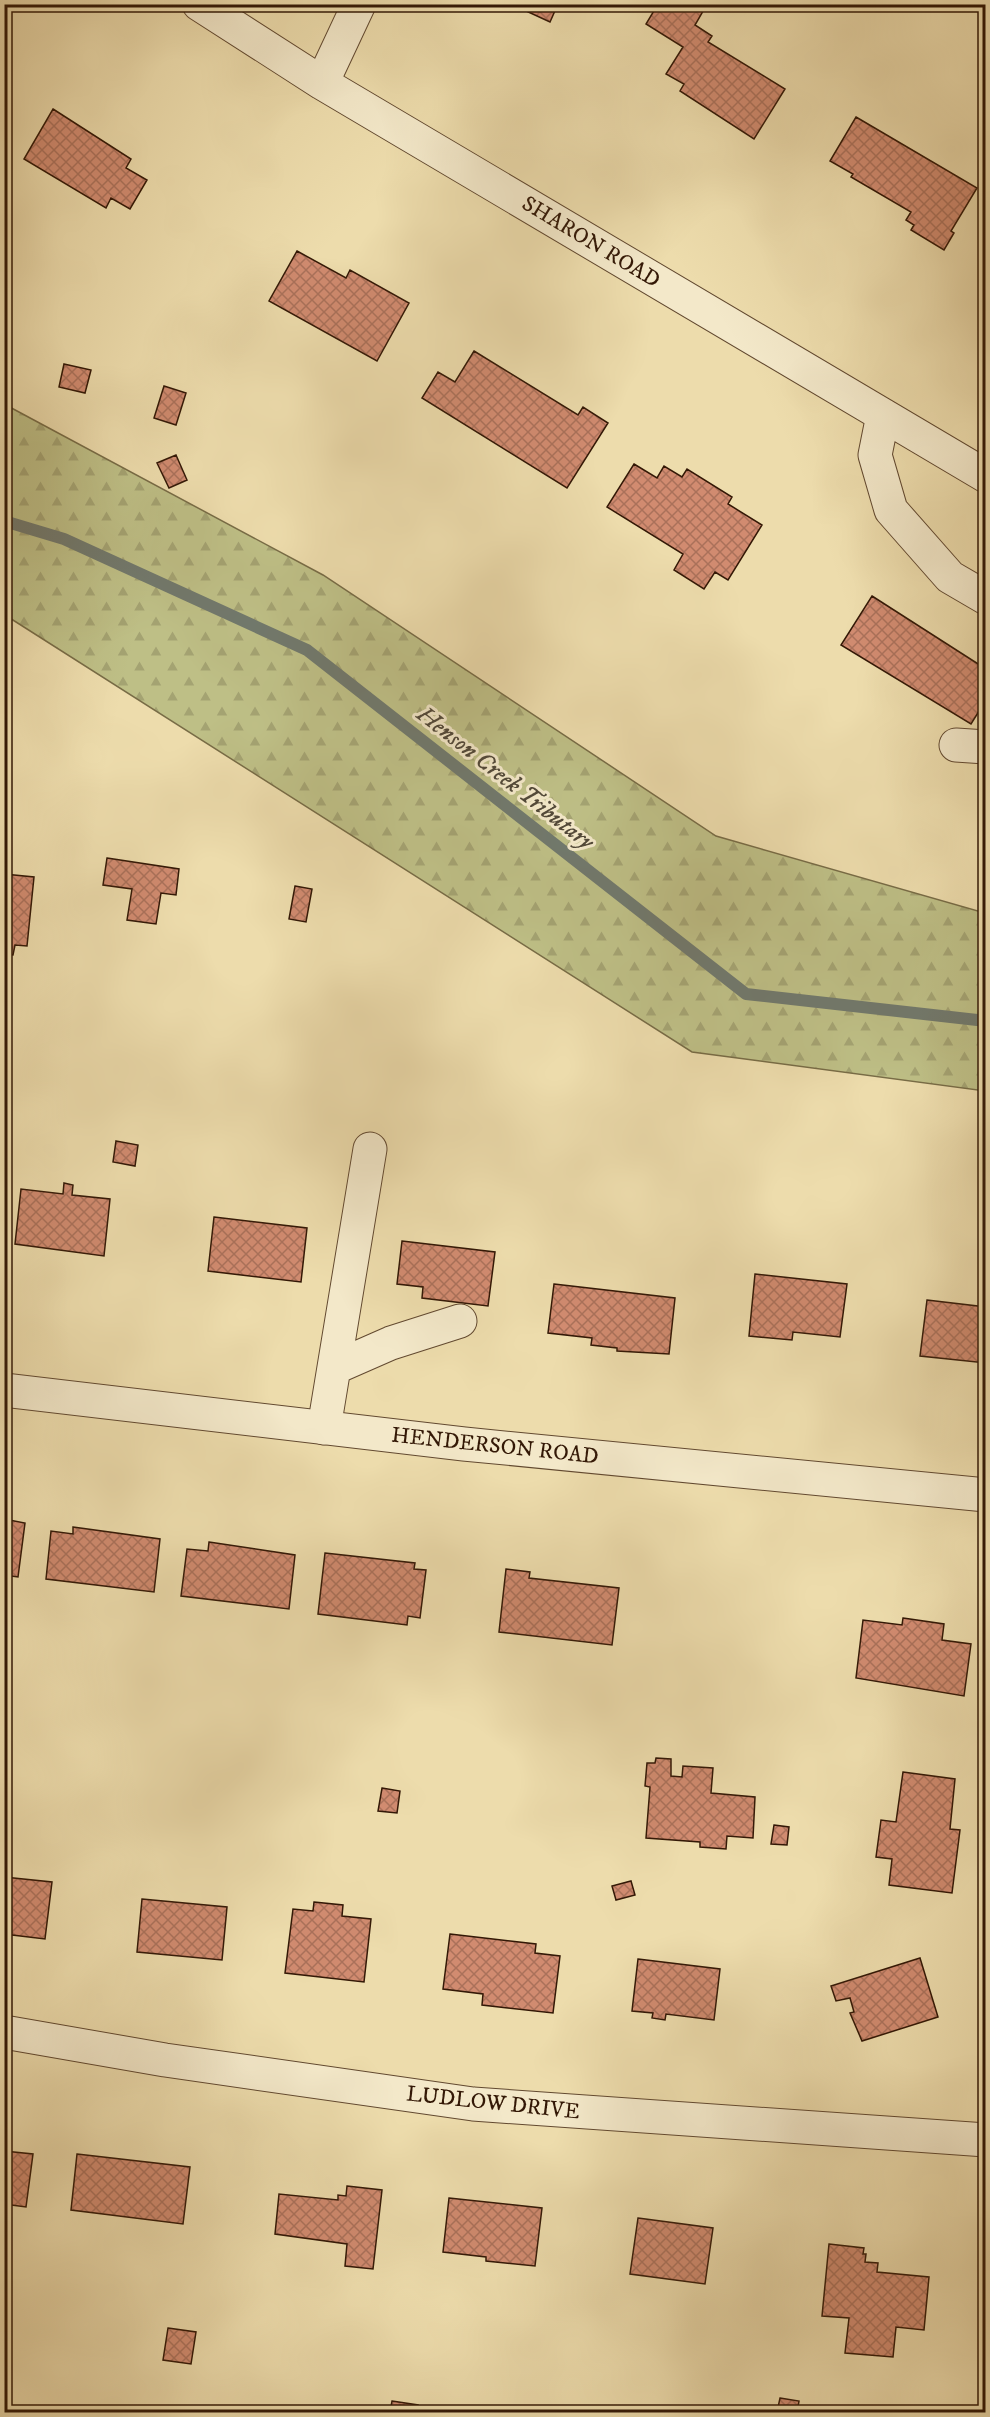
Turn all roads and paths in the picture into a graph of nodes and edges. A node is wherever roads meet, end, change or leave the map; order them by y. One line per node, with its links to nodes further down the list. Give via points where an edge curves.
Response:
1 (199, 4): 3 (street, SHARON ROAD)
2 (359, 4): 3 (street)
3 (322, 82): 4 (street, SHARON ROAD)
4 (882, 415): 5 (street, SHARON ROAD); 6 (street, via 874,455 891,510 950,577)
5 (986, 476)
6 (986, 598)
7 (370, 1149): 9 (street)
8 (460, 1321): 9 (street, via 391,1343)
9 (334, 1368): 11 (street)
10 (4, 1390): 11 (street, HENDERSON ROAD)
11 (324, 1428): 12 (street, HENDERSON ROAD)
12 (986, 1495)
13 (4, 2031): 14 (street, LUDLOW DRIVE, via 165,2061 473,2104)
14 (986, 2140)

